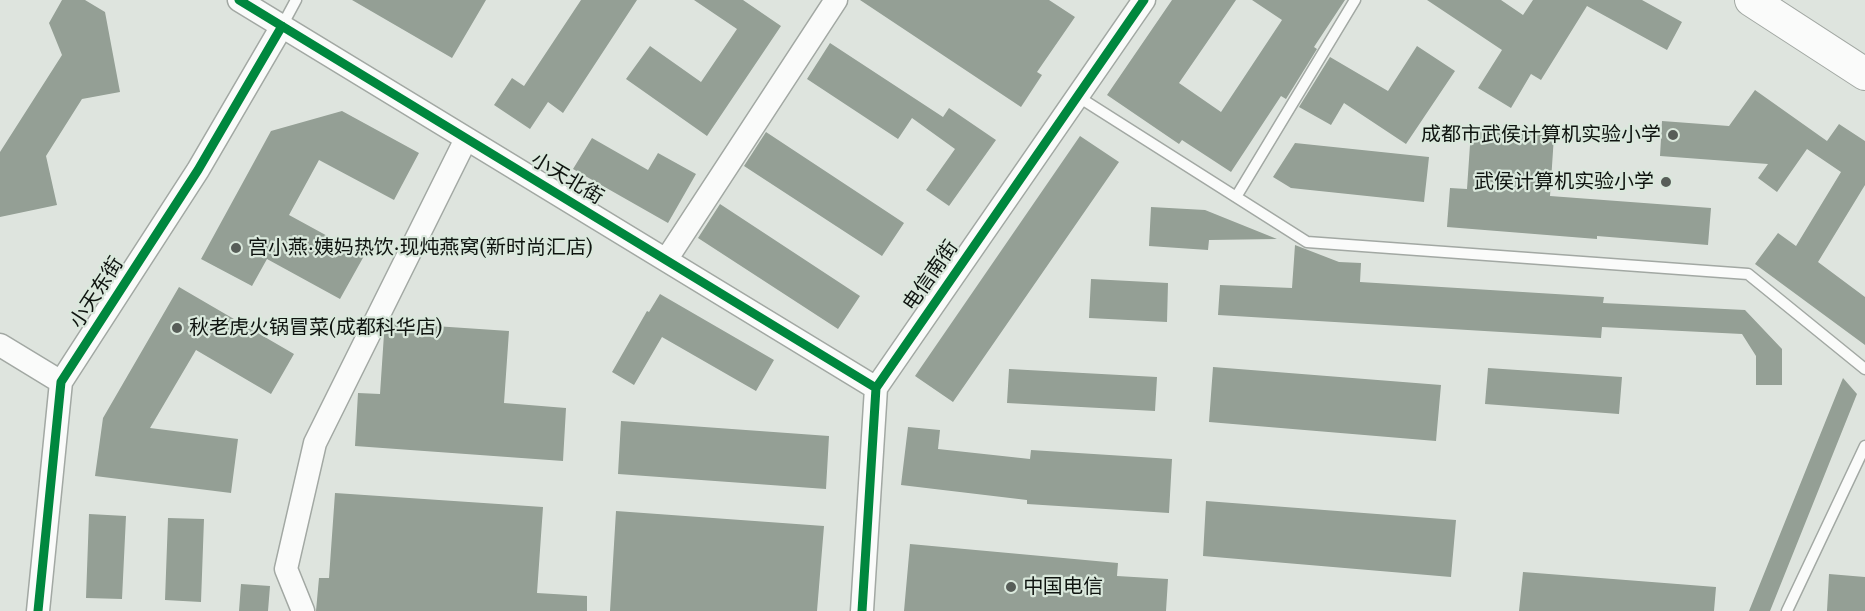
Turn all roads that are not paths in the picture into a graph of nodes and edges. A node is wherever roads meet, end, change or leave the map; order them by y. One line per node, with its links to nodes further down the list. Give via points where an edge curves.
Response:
1 (239, 0): 7 (street, 小天北街)
2 (296, 0): 7 (lane)
3 (836, 0): 12 (street)
4 (1144, 0): 9 (street, 电信南街)
5 (1355, 0): 11 (lane)
6 (1750, 0): 8 (street)
7 (282, 26): 10 (street, 小天北街); 15 (street, 小天东街, via 198,170)
8 (1865, 74)
9 (1077, 96): 11 (lane); 16 (street, 电信南街)
10 (466, 138): 12 (street, 小天北街); 19 (street, via 315,443 286,569)
11 (1236, 197): 14 (lane, via 1307,242 1748,274)
12 (666, 260): 16 (street, 小天北街)
13 (0, 345): 15 (street)
14 (1865, 369)
15 (61, 382): 18 (street, 小天东街)
16 (876, 388): 20 (street)
17 (1865, 446): 21 (lane)
18 (38, 611)
19 (303, 611)
20 (862, 611)
21 (1787, 611)

